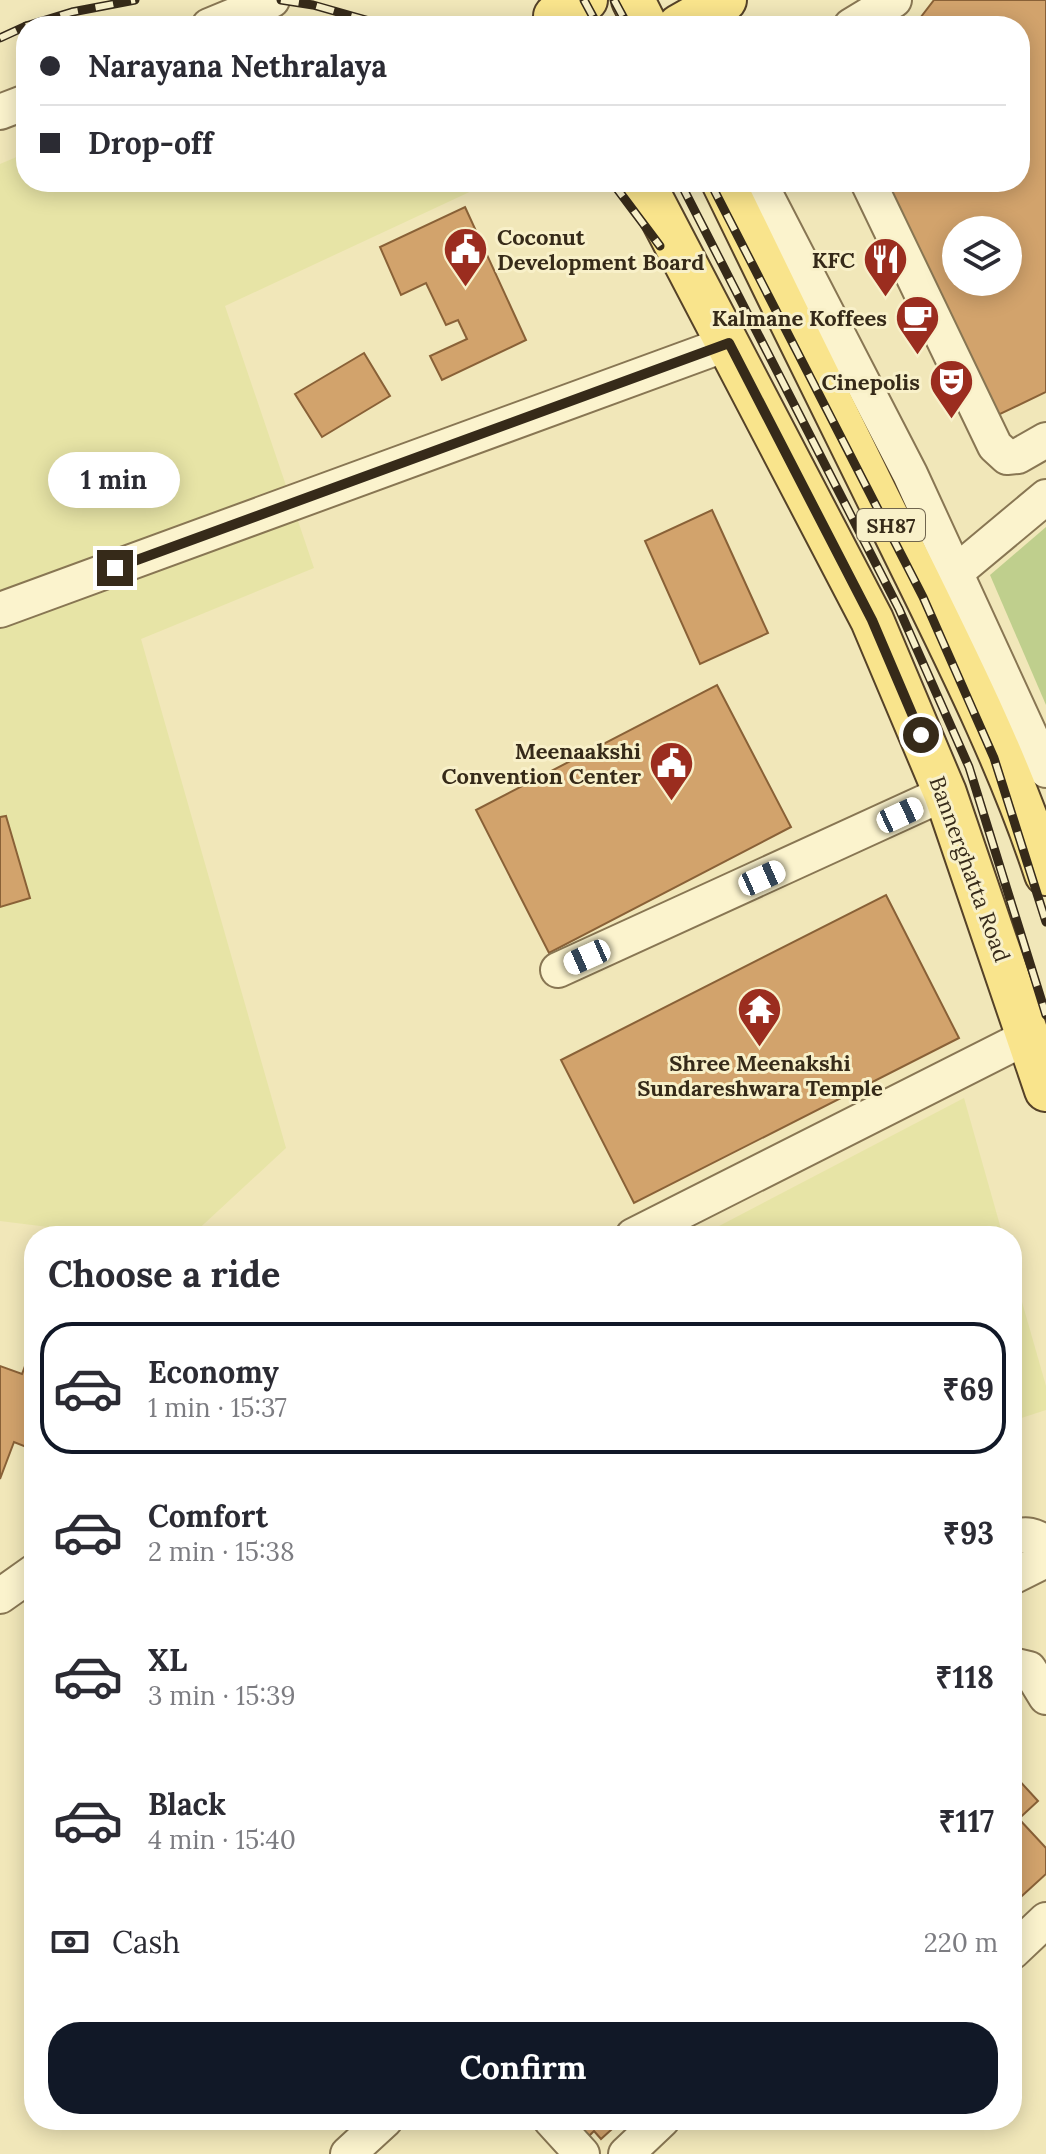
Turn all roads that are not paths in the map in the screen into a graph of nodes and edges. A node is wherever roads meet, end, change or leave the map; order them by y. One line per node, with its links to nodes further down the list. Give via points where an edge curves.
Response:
1 (272, 0): 4 (street)
2 (725, 0): 5 (main road)
3 (894, 0): 6 (street)
4 (233, 16)
5 (697, 16)
6 (868, 16)
7 (648, 192): 11 (main road, Bannerghatta Road / SH87)
8 (728, 192): 14 (main road, SH87)
9 (764, 192): 14 (street, via 910,474)
10 (873, 192): 12 (street, via 995,446 1007,457 1018,456)
11 (729, 343): 15 (street); 17 (main road, Bannerghatta Road / SH87, via 872,620)
12 (1046, 440)
13 (1046, 497): 14 (street)
14 (939, 582): 16 (street); 18 (main road, SH87)
15 (0, 610)
16 (1046, 770)
17 (945, 793): 19 (street); 20 (main road, Bannerghatta Road / SH87)
18 (1046, 874)
19 (558, 970)
20 (1029, 1036): 21 (main road, Bannerghatta Road / SH87); 22 (street)
21 (1046, 1090)
22 (653, 1226)
23 (1022, 1535): 24 (street)
24 (1046, 1544)
25 (1046, 1560): 26 (street)
26 (1022, 1572)
27 (24, 1579): 28 (street)
28 (0, 1596)
29 (1022, 1667): 30 (street, via 1029,1669)
30 (1046, 1697)
31 (1046, 1920): 32 (street)
32 (1022, 1943)
33 (374, 2130): 36 (street)
34 (560, 2130): 37 (street)
35 (651, 2130): 38 (street)
36 (348, 2154)
37 (582, 2154)
38 (626, 2154)

